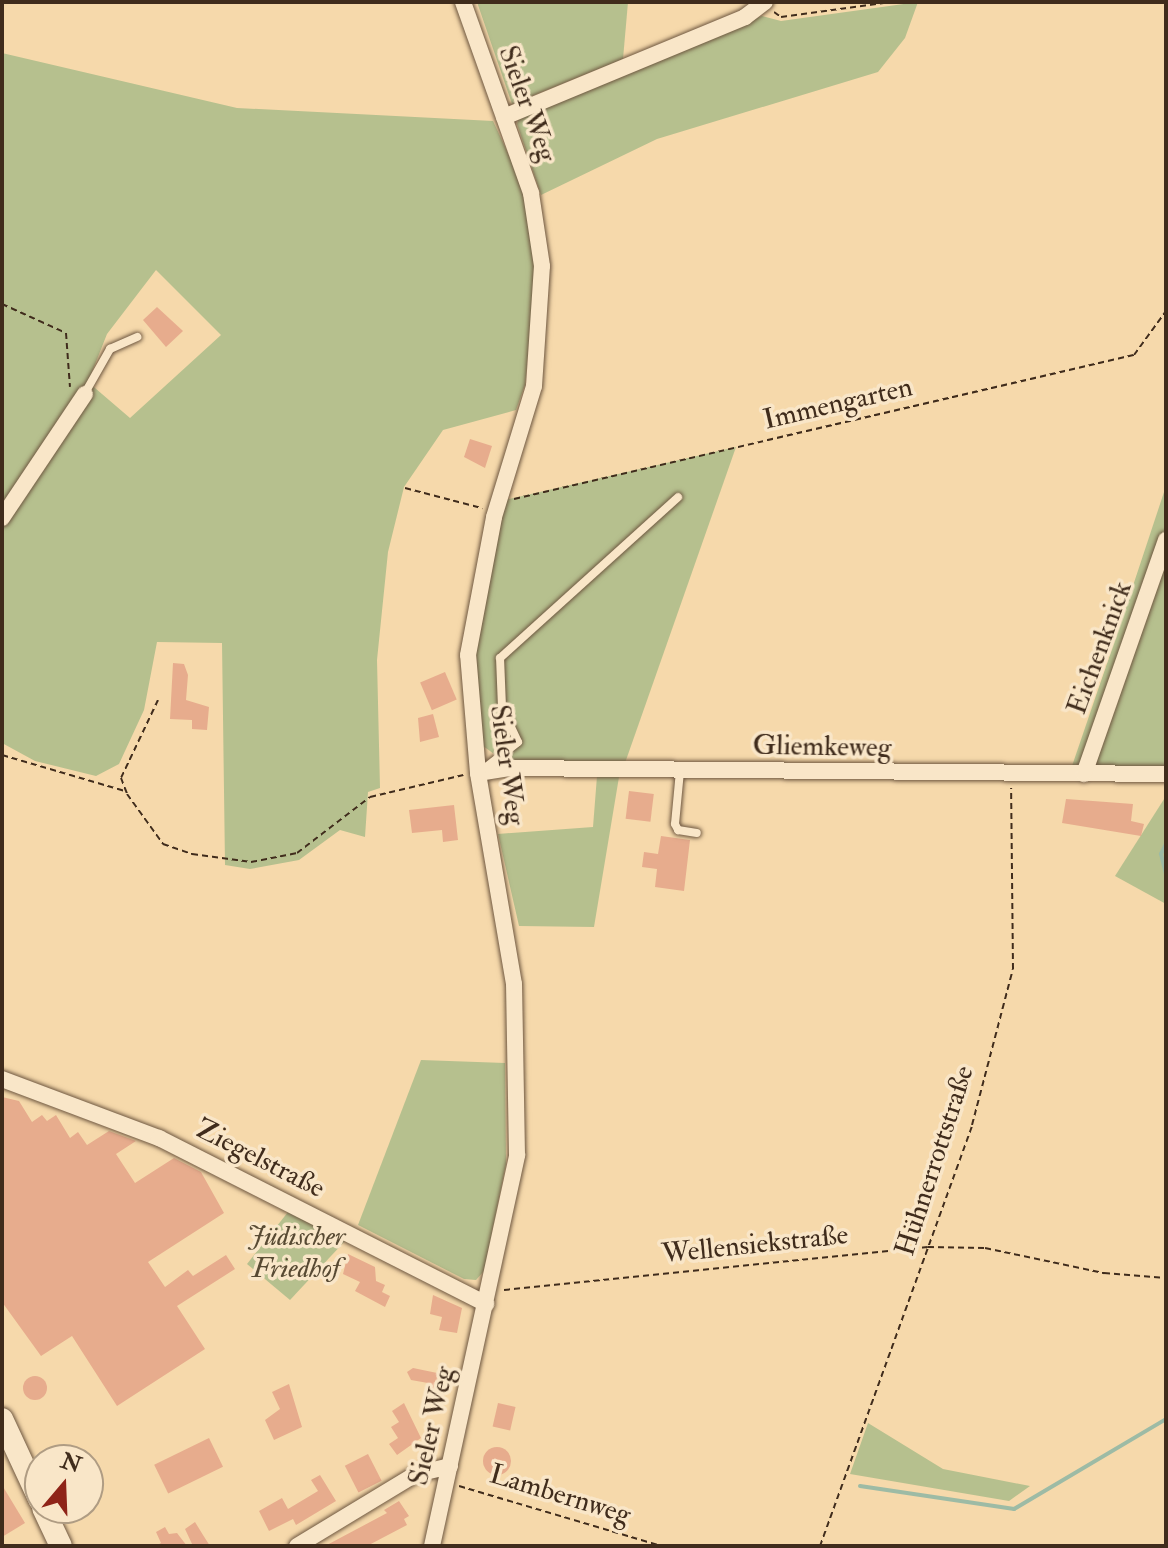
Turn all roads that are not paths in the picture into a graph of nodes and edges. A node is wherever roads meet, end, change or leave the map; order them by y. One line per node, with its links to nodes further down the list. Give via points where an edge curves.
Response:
1 (463, 2): 3 (street, Sieler Weg)
2 (764, 3): 3 (street, via 745,17)
3 (504, 117): 10 (street, Sieler Weg, via 531,193 542,266 534,386 496,507 468,655)
4 (137, 337): 5 (lane, via 110,349)
5 (85, 394): 7 (street)
6 (678, 497): 10 (lane, via 500,658 502,707 518,742)
7 (2, 518)
8 (1166, 540): 11 (street, Eichenknick)
9 (680, 771): 10 (street, Gliemkeweg, via 508,768); 11 (street, Gliemkeweg); 13 (lane, via 675,824 678,830)
10 (478, 773): 15 (street, Sieler Weg, via 514,984 517,1155)
11 (1084, 774): 12 (street, Gliemkeweg)
12 (1166, 774)
13 (697, 833)
14 (2, 1079): 15 (street, Ziegelstraße, via 159,1138)
15 (488, 1296): 18 (street, Sieler Weg)
16 (4, 1427): 17 (main road)
17 (24, 1468)
18 (448, 1474): 21 (street, via 416,1474); 22 (street, Sieler Weg)
19 (51, 1524): 20 (main road)
20 (61, 1546)
21 (297, 1546)
22 (432, 1546)

